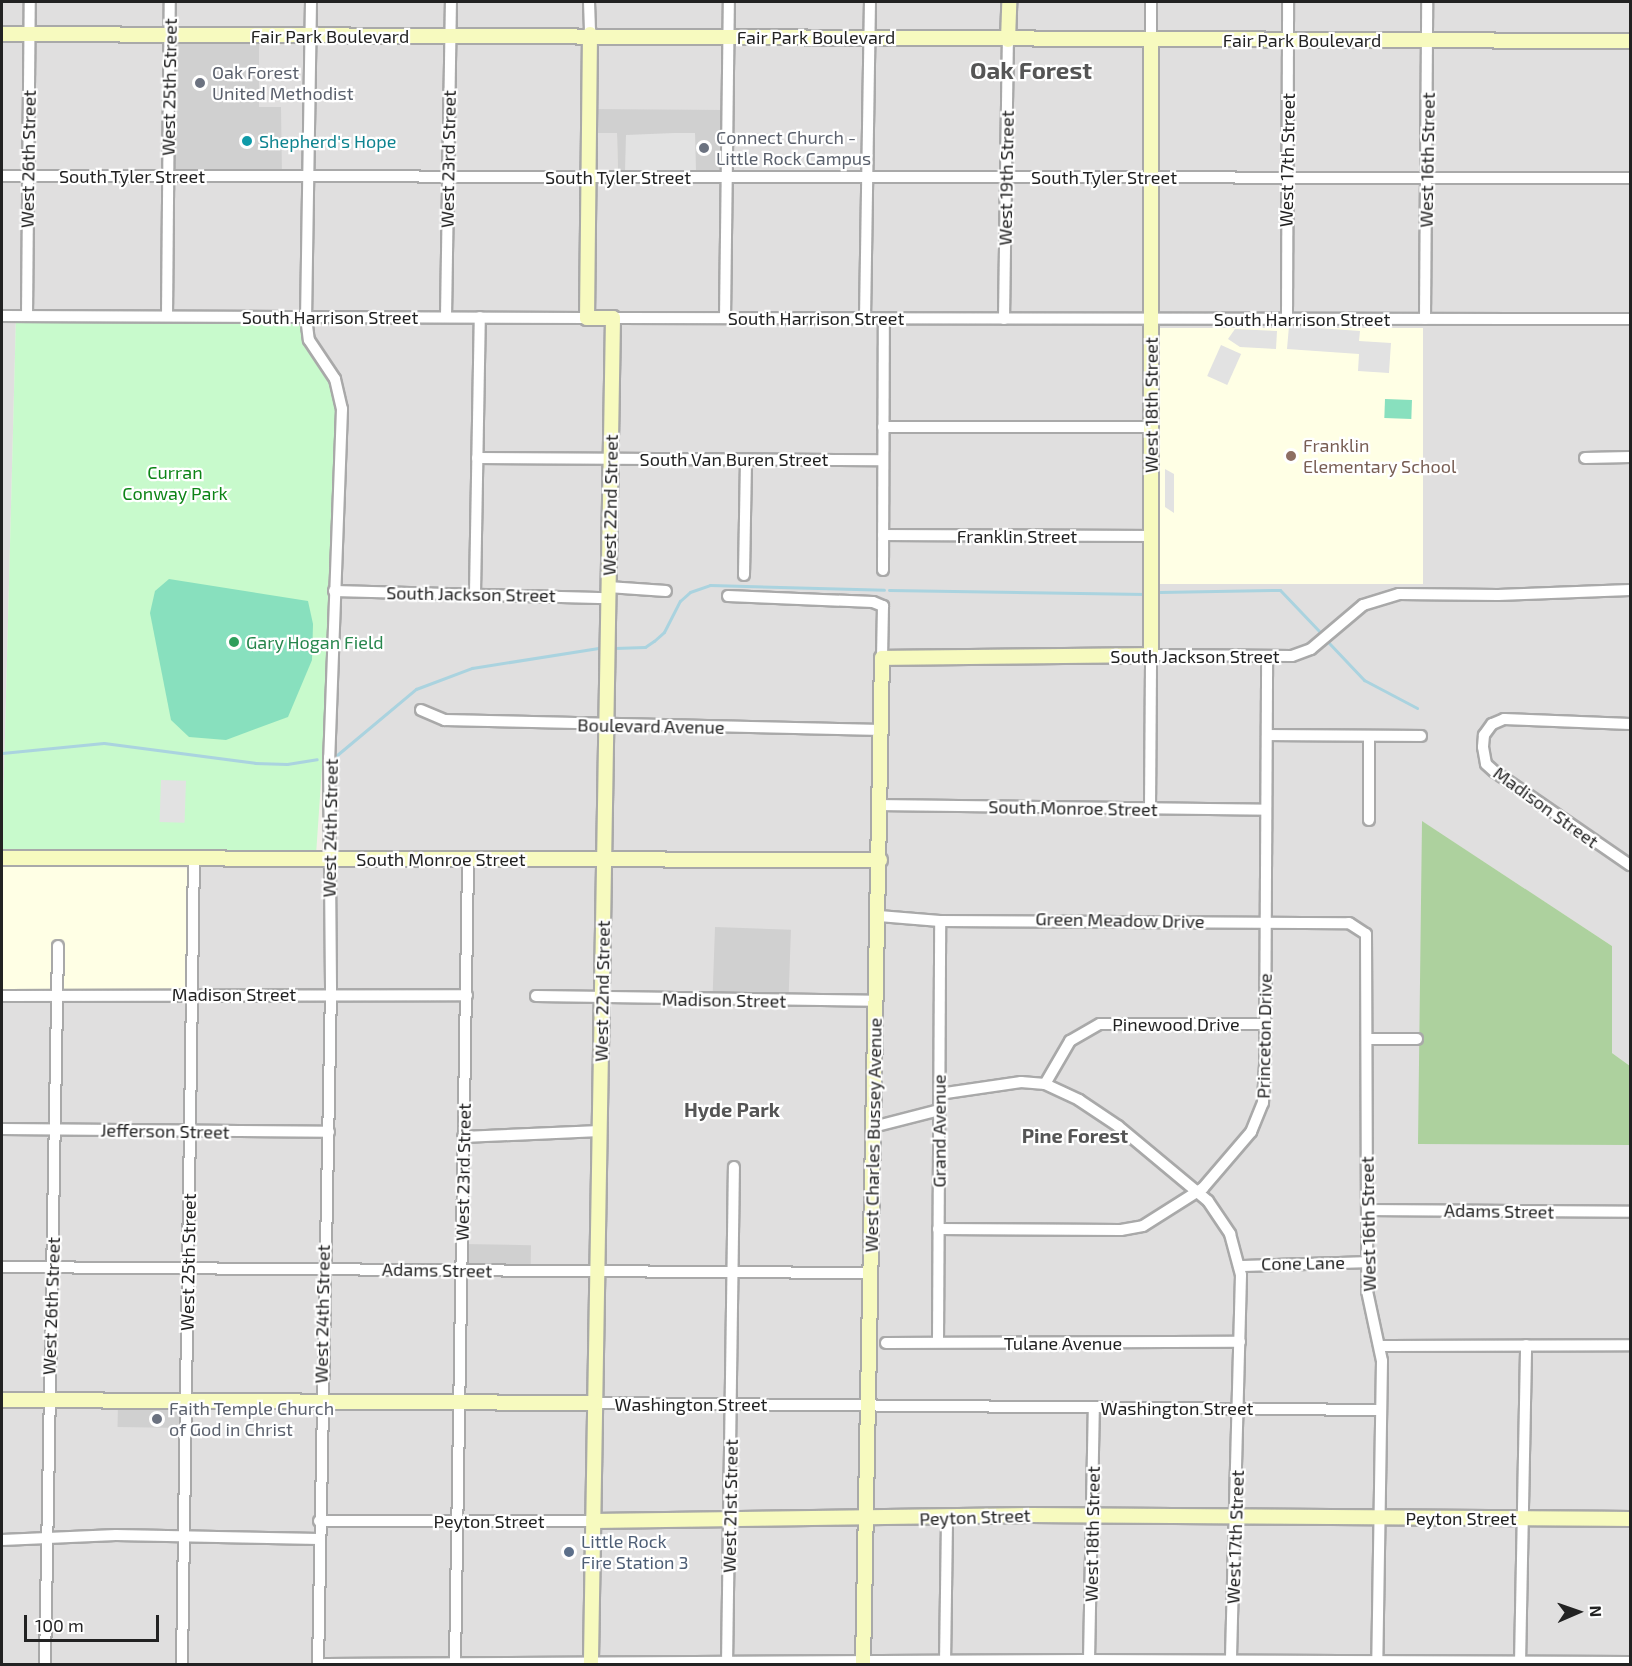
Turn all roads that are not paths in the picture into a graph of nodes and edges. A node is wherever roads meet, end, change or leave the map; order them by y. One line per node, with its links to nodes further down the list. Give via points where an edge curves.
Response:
1 (30, 2): 13 (street, West 26th Street)
2 (170, 2): 16 (street, West 25th Street)
3 (311, 2): 15 (street, West 24th Street)
4 (451, 2): 17 (street, West 23rd Street)
5 (589, 2): 14 (street)
6 (729, 2): 18 (street)
7 (870, 2): 19 (street)
8 (1009, 2): 20 (street, West 19th Street)
9 (1151, 2): 21 (street, West 18th Street)
10 (1288, 2): 22 (street, West 17th Street)
11 (1427, 2): 23 (street, West 16th Street)
12 (2, 34): 13 (street, Fair Park Boulevard)
13 (30, 34): 16 (street, Fair Park Boulevard); 26 (street, West 26th Street)
14 (590, 34): 17 (street, Fair Park Boulevard); 18 (street, Fair Park Boulevard); 30 (street)
15 (312, 35): 16 (street, Fair Park Boulevard); 17 (street, Fair Park Boulevard); 28 (street, West 24th Street)
16 (169, 36): 27 (street, West 25th Street)
17 (450, 36): 29 (street, West 23rd Street)
18 (728, 37): 19 (street, Fair Park Boulevard); 31 (street)
19 (869, 37): 20 (street, Fair Park Boulevard); 32 (street)
20 (1008, 40): 21 (street, Fair Park Boulevard); 33 (street, West 19th Street)
21 (1151, 40): 22 (street, Fair Park Boulevard); 34 (street, West 18th Street)
22 (1288, 40): 23 (street, Fair Park Boulevard); 35 (street, West 17th Street)
23 (1427, 41): 24 (street, Fair Park Boulevard); 36 (street, West 16th Street)
24 (1630, 41)
25 (2, 176): 26 (street, South Tyler Street)
26 (28, 176): 27 (street, South Tyler Street); 39 (street, West 26th Street)
27 (168, 176): 28 (street, South Tyler Street); 40 (street, West 25th Street)
28 (309, 176): 29 (street, South Tyler Street); 41 (street, West 24th Street)
29 (448, 177): 30 (street, South Tyler Street); 42 (street, West 23rd Street)
30 (588, 177): 31 (street, South Tyler Street); 44 (street)
31 (727, 177): 32 (street, South Tyler Street); 46 (street)
32 (867, 177): 33 (street, South Tyler Street); 48 (street)
33 (1006, 177): 34 (street, South Tyler Street); 50 (street, West 19th Street)
34 (1150, 177): 35 (street, South Tyler Street); 51 (street, West 18th Street)
35 (1287, 177): 36 (street, South Tyler Street); 47 (street, West 17th Street)
36 (1428, 177): 37 (street, South Tyler Street); 52 (street, West 16th Street)
37 (1630, 177)
38 (2, 315): 39 (street, South Harrison Street)
39 (27, 316): 40 (street, South Harrison Street)
40 (167, 316): 41 (street, South Harrison Street)
41 (306, 317): 42 (street, South Harrison Street); 67 (street, West 24th Street, via 315,354 341,396)
42 (446, 317): 43 (street, South Harrison Street)
43 (480, 317): 44 (street, South Harrison Street); 57 (street)
44 (587, 318): 45 (street, South Harrison Street)
45 (613, 318): 46 (street, South Harrison Street); 59 (street, West 22nd Street)
46 (725, 318): 48 (street, South Harrison Street)
47 (1287, 318): 51 (street, South Harrison Street); 52 (street, South Harrison Street)
48 (865, 319): 49 (street, South Harrison Street)
49 (884, 319): 50 (street, South Harrison Street); 55 (street)
50 (1004, 319): 51 (street, South Harrison Street)
51 (1149, 319): 54 (street, West 18th Street)
52 (1425, 319): 53 (street, South Harrison Street)
53 (1630, 319)
54 (1151, 427): 55 (street); 63 (street, West 18th Street)
55 (884, 428): 61 (street)
56 (1630, 457): 58 (street)
57 (477, 458): 59 (street, South Van Buren Street); 69 (street)
58 (1585, 458)
59 (611, 459): 60 (street, South Van Buren Street); 70 (street, West 22nd Street)
60 (746, 459): 61 (street, South Van Buren Street); 65 (street)
61 (883, 460): 62 (street)
62 (883, 535): 63 (street, Franklin Street); 64 (street)
63 (1151, 536): 72 (street, West 18th Street)
64 (883, 570)
65 (744, 575)
66 (1630, 590): 74 (street, South Jackson Street, via 1399,594 1363,605 1302,654)
67 (334, 591): 69 (street, South Jackson Street); 88 (street, West 24th Street)
68 (666, 591): 70 (street, South Jackson Street)
69 (475, 593): 70 (street, South Jackson Street)
70 (608, 593): 77 (street, West 22nd Street)
71 (728, 597): 73 (street, West Charles Bussey Avenue, via 852,598 883,606)
72 (1151, 655): 73 (street, South Jackson Street); 74 (street, South Jackson Street); 83 (street, West 18th Street)
73 (882, 658): 78 (street, West Charles Bussey Avenue)
74 (1267, 659): 79 (street, Princeton Drive)
75 (421, 710): 77 (street, Boulevard Avenue, via 445,720)
76 (1630, 724): 92 (street, Madison Street, via 1504,719 1492,724 1484,735 1486,764)
77 (606, 725): 78 (street, Boulevard Avenue); 89 (street, West 22nd Street)
78 (882, 730): 82 (street, West Charles Bussey Avenue)
79 (1268, 735): 80 (street); 84 (street, Princeton Drive)
80 (1369, 736): 81 (street); 85 (street)
81 (1421, 736)
82 (881, 805): 83 (street, South Monroe Street); 91 (street, West Charles Bussey Avenue)
83 (1150, 808): 84 (street, South Monroe Street)
84 (1266, 810): 95 (street, Princeton Drive)
85 (1369, 820)
86 (2, 858): 87 (street, South Monroe Street)
87 (194, 859): 88 (street, South Monroe Street); 98 (street, West 25th Street)
88 (328, 859): 90 (street, South Monroe Street); 99 (street, West 24th Street)
89 (603, 859): 90 (street, South Monroe Street); 91 (street, South Monroe Street); 104 (street, West 22nd Street)
90 (468, 860): 100 (street, West 23rd Street)
91 (880, 860): 93 (street, West Charles Bussey Avenue)
92 (1630, 865)
93 (879, 916): 94 (street, Green Meadow Drive); 105 (street, West Charles Bussey Avenue)
94 (940, 921): 95 (street, Green Meadow Drive); 110 (street, Grand Avenue)
95 (1266, 922): 96 (street, Green Meadow Drive, via 1349,923); 106 (street, Princeton Drive)
96 (1360, 927): 107 (street, West 16th Street, via 1368,940)
97 (58, 946): 102 (street, West 26th Street)
98 (194, 993): 99 (street, Madison Street); 102 (street, Madison Street); 115 (street, West 25th Street)
99 (330, 995): 100 (street, Madison Street); 117 (street, West 24th Street)
100 (467, 995): 118 (street, West 23rd Street)
101 (2, 996): 102 (street, Madison Street)
102 (57, 996): 114 (street, West 26th Street)
103 (536, 996): 104 (street, Madison Street)
104 (602, 997): 105 (street, Madison Street); 116 (street, West 22nd Street)
105 (875, 1001): 112 (street, West Charles Bussey Avenue)
106 (1264, 1024): 109 (street, Pinewood Drive, via 1100,1024 1070,1041); 120 (street, Princeton Drive, via 1263,1098 1257,1121 1244,1143)
107 (1367, 1039): 108 (street); 121 (street, West 16th Street)
108 (1417, 1039)
109 (1045, 1084): 110 (street, via 995,1084); 120 (street, West 17th Street, via 1100,1112)
110 (939, 1094): 111 (street, Grand Avenue)
111 (939, 1110): 112 (street); 123 (street, Grand Avenue)
112 (873, 1127): 132 (street, West Charles Bussey Avenue)
113 (2, 1130): 114 (street, Jefferson Street)
114 (55, 1130): 115 (street, Jefferson Street); 127 (street, West 26th Street)
115 (192, 1130): 117 (street, Jefferson Street); 129 (street, West 25th Street)
116 (600, 1131): 118 (street); 131 (street, West 22nd Street)
117 (329, 1132): 128 (street, West 24th Street)
118 (464, 1137): 130 (street, West 23rd Street)
119 (734, 1167): 133 (street, West 21st Street)
120 (1197, 1192): 123 (street, Princeton Drive, via 1135,1228); 125 (street, West 17th Street, via 1225,1224)
121 (1367, 1210): 122 (street, Adams Street); 124 (street, West 16th Street)
122 (1630, 1212)
123 (938, 1229): 134 (street, Grand Avenue)
124 (1366, 1262): 125 (street, Cone Lane); 139 (street, West 16th Street, via 1367,1291)
125 (1240, 1266): 135 (street, West 17th Street)
126 (2, 1267): 127 (street, Adams Street)
127 (53, 1267): 129 (street, Adams Street); 141 (street, West 26th Street)
128 (323, 1267): 129 (street, Adams Street); 130 (street, Adams Street); 144 (street, West 24th Street)
129 (188, 1268): 142 (street, West 25th Street)
130 (461, 1271): 131 (street, Adams Street); 143 (street, West 23rd Street)
131 (597, 1272): 133 (street, Adams Street); 145 (street, West 22nd Street)
132 (872, 1273): 133 (street, Adams Street); 147 (street, West Charles Bussey Avenue)
133 (733, 1274): 146 (street, West 21st Street)
134 (938, 1342): 135 (street, Tulane Avenue); 136 (street, Tulane Avenue)
135 (1240, 1342): 149 (street, West 17th Street)
136 (886, 1343)
137 (1526, 1345): 138 (street); 139 (street); 155 (street)
138 (1630, 1345)
139 (1382, 1346): 150 (street, West 16th Street)
140 (2, 1400): 141 (street, Washington Street)
141 (49, 1400): 142 (street, Washington Street); 162 (street, West 26th Street)
142 (186, 1402): 144 (street, Washington Street); 163 (street, West 25th Street)
143 (459, 1402): 144 (street, Washington Street); 145 (street, Washington Street); 159 (street, West 23rd Street)
144 (321, 1403): 158 (street, West 24th Street)
145 (595, 1403): 146 (street, Washington Street); 160 (street, West 22nd Street)
146 (732, 1404): 147 (street, Washington Street); 161 (street, West 21st Street)
147 (870, 1405): 148 (street, Washington Street); 157 (street, West Charles Bussey Avenue)
148 (1094, 1408): 149 (street, Washington Street); 151 (street, West 18th Street)
149 (1238, 1409): 150 (street, Washington Street); 153 (street, West 17th Street)
150 (1381, 1410): 154 (street, West 16th Street)
151 (1093, 1515): 152 (street, Peyton Street); 153 (street, Peyton Street); 166 (street, West 18th Street)
152 (947, 1517): 157 (street, Peyton Street); 168 (street)
153 (1235, 1517): 154 (street, Peyton Street); 169 (street, West 17th Street)
154 (1379, 1518): 155 (street, Peyton Street); 170 (street, West 16th Street)
155 (1524, 1518): 156 (street, Peyton Street); 171 (street)
156 (1630, 1519)
157 (868, 1520): 161 (street, Peyton Street); 175 (street, West Charles Bussey Avenue)
158 (319, 1521): 159 (street, Peyton Street); 164 (street, West 24th Street)
159 (457, 1521): 160 (street, Peyton Street); 172 (street, West 23rd Street)
160 (594, 1521): 161 (street, Peyton Street); 173 (street, West 22nd Street)
161 (730, 1522): 174 (street, West 21st Street)
162 (46, 1536): 163 (street); 165 (street, via 37,1540); 176 (street, West 26th Street)
163 (184, 1536): 164 (street); 177 (street, West 25th Street)
164 (319, 1539): 178 (street, West 24th Street)
165 (2, 1540)
166 (1086, 1662): 168 (street); 169 (street)
167 (1630, 1662): 171 (street)
168 (945, 1663): 175 (street)
169 (1231, 1663): 170 (street)
170 (1377, 1663): 171 (street)
171 (1520, 1663)
172 (455, 1664): 173 (street); 179 (street)
173 (591, 1664): 174 (street)
174 (727, 1664): 175 (street)
175 (863, 1664)
176 (45, 1665)
177 (182, 1665)
178 (318, 1665)
179 (325, 1665)

